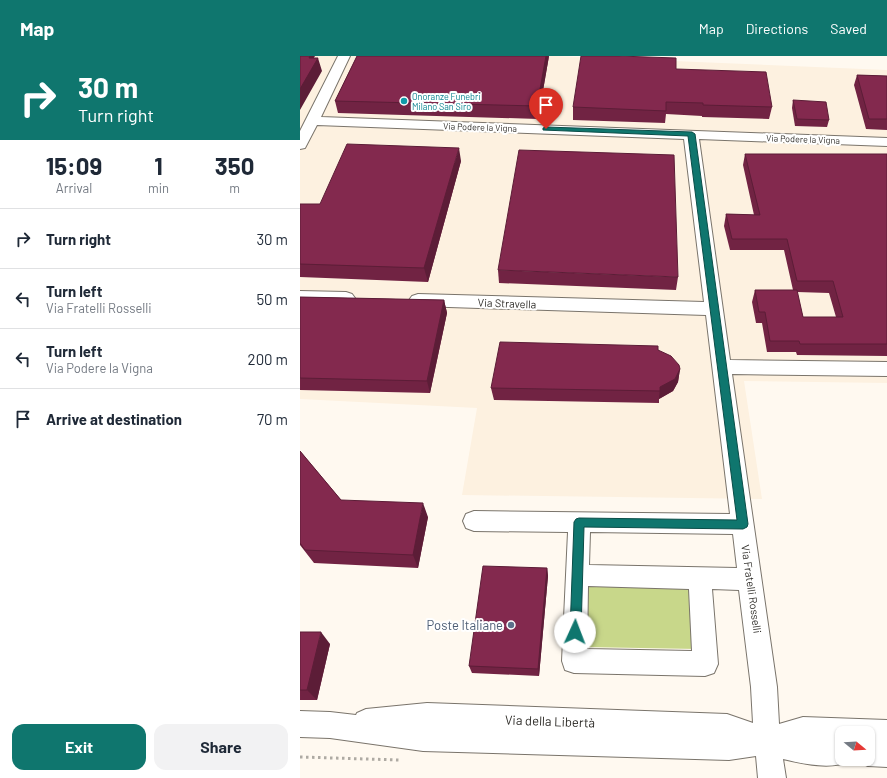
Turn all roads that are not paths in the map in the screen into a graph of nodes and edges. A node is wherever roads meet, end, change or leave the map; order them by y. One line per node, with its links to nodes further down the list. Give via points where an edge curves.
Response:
1 (344, 56): 2 (street)
2 (312, 121): 3 (street, Via Podere la Vigna); 5 (street)
3 (692, 134): 4 (street, Via Podere la Vigna); 9 (street, Via Fratelli Rosselli)
4 (887, 142)
5 (300, 144)
6 (300, 297): 7 (street)
7 (364, 299)
8 (404, 300): 9 (street, Via Stravella)
9 (714, 309): 10 (street, Via Fratelli Rosselli)
10 (722, 367): 11 (street); 14 (street, Via Fratelli Rosselli)
11 (887, 369)
12 (474, 520): 13 (street)
13 (579, 522): 14 (street); 15 (street)
14 (743, 524): 17 (street, Via Fratelli Rosselli)
15 (577, 575): 16 (street); 16 (street, via 574,661 705,664)
16 (700, 578): 17 (street)
17 (750, 579): 20 (street, Via Fratelli Rosselli, via 764,686)
18 (300, 724): 20 (street, Via della Libertà, via 330,725 423,738 729,746)
19 (887, 733): 20 (street, Via della Libertà, via 803,730)
20 (767, 741): 21 (street, Via della Libertà, via 804,751); 24 (street, Via Fratelli Rosselli)
21 (835, 752)
22 (875, 753): 23 (street)
23 (887, 754)
24 (772, 778)

